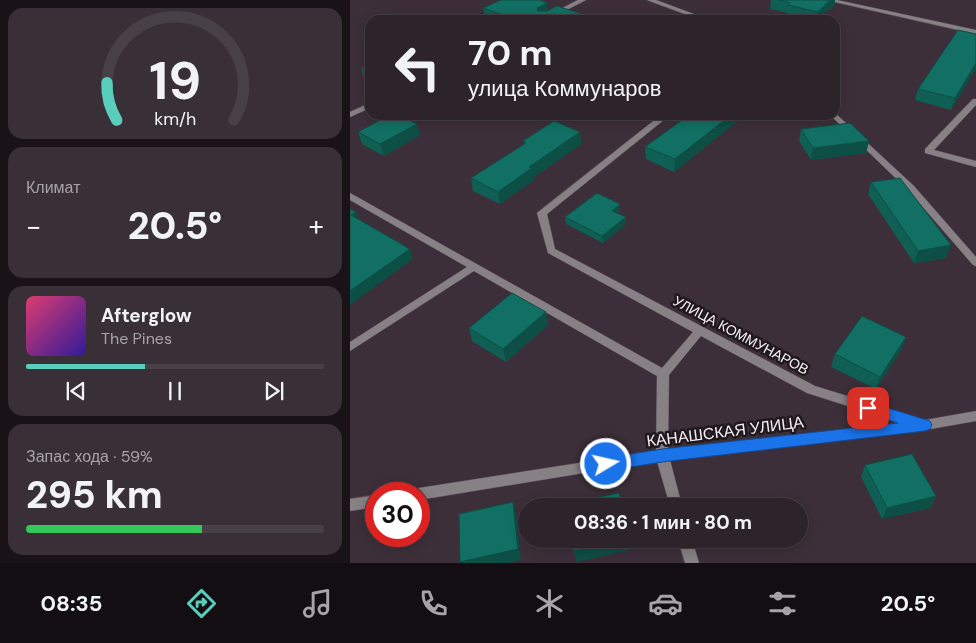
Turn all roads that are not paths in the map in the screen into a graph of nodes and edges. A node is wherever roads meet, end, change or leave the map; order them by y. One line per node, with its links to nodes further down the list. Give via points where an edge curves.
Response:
1 (582, 0): 4 (street)
2 (650, 0): 5 (street)
3 (829, 0): 6 (street)
4 (552, 15)
5 (693, 15)
6 (976, 32)
7 (976, 101): 12 (street, via 928,151)
8 (365, 108): 9 (street)
9 (350, 115)
10 (660, 120): 16 (street, УЛИЦА КОММУНАРОВ, via 542,213 551,251)
11 (839, 120): 14 (street, via 912,188)
12 (976, 164)
13 (350, 196): 15 (street)
14 (976, 262)
15 (473, 267): 17 (street); 18 (street)
16 (700, 330): 18 (street); 20 (street, УЛИЦА КОММУНАРОВ, via 811,390)
17 (350, 347)
18 (663, 374): 21 (street)
19 (976, 416): 20 (street, КАНАШСКАЯ УЛИЦА)
20 (925, 425): 21 (street, КАНАШСКАЯ УЛИЦА)
21 (662, 456): 22 (street, КАНАШСКАЯ УЛИЦА); 23 (street)
22 (430, 492)
23 (674, 498)
24 (365, 502): 25 (street)
25 (350, 505)
26 (688, 548): 27 (street)
27 (692, 563)

